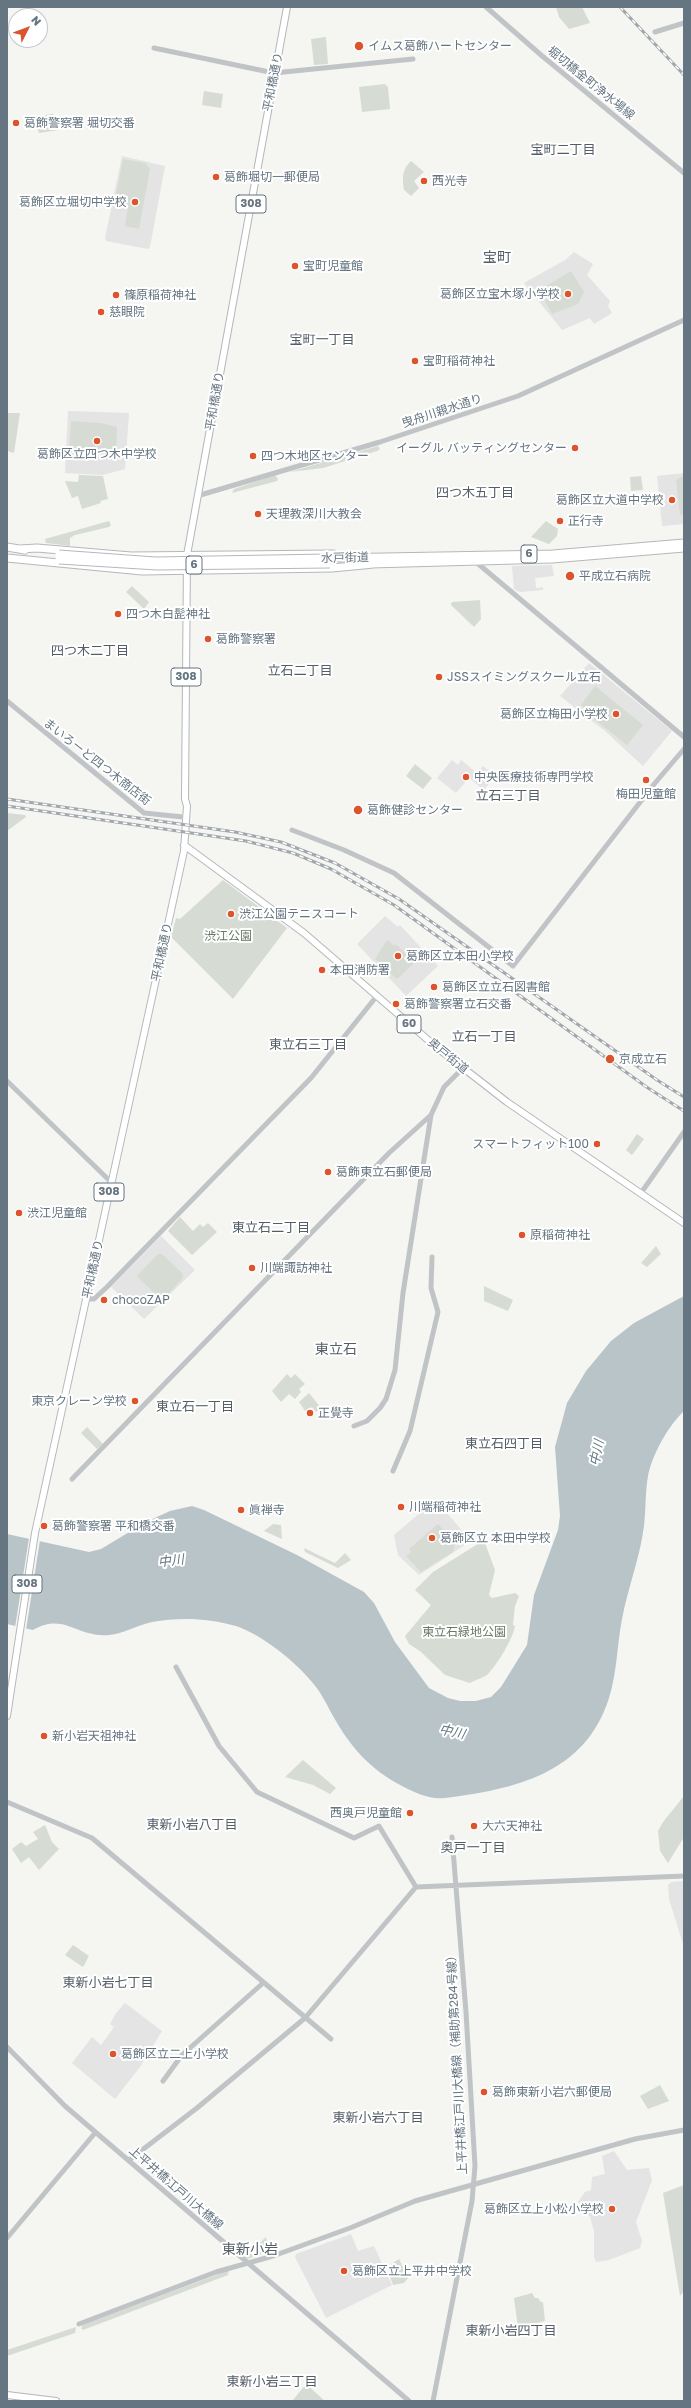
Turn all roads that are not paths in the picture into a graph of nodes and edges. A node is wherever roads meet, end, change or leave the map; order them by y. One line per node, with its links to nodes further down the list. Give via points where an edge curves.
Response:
1 (287, 7): 7 (main road, 平和橋通り / 308)
2 (486, 7): 8 (street, 堀切橋金町浄水場線)
3 (684, 23): 4 (street)
4 (655, 32)
5 (154, 48): 7 (street)
6 (414, 59): 7 (street)
7 (274, 73): 10 (main road, 平和橋通り / 308)
8 (684, 173)
9 (684, 320): 10 (street, 曳舟川親水通り, via 518,396 380,442)
10 (197, 496): 15 (main road, 平和橋通り / 308)
11 (684, 543): 18 (highway, 水戸街道 / 6)
12 (7, 547): 14 (highway, 水戸街道 / 6)
13 (684, 548): 18 (highway, 水戸街道 / 6, via 552,559)
14 (20, 549): 15 (highway, via 37,548 131,556); 17 (highway, 水戸街道 / 6)
15 (187, 555): 19 (highway, via 324,554); 20 (main road, 平和橋通り / 308)
16 (7, 557): 17 (highway, 水戸街道 / 6); 20 (highway, via 112,570)
17 (59, 557): 19 (highway, 水戸街道 / 6, bridge, via 149,566)
18 (482, 558): 19 (highway, 水戸街道 / 6); 19 (highway, 水戸街道 / 6, via 469,556); 22 (street)
19 (373, 561): 20 (highway, via 332,568)
20 (186, 570): 24 (main road, 平和橋通り / 308, via 186,806)
21 (7, 701): 24 (street, まいろーど四つ木商店街, via 144,813)
22 (684, 737)
23 (684, 749): 25 (street, via 513,966 394,873)
24 (183, 820): 26 (main road, 平和橋通り / 308)
25 (292, 830)
26 (184, 845): 27 (main road, 奥戸街道 / 60, via 304,933); 32 (main road, 平和橋通り / 308)
27 (376, 996): 28 (main road, 奥戸街道 / 60); 36 (street, via 311,1078 94,1299)
28 (463, 1068): 30 (street, via 444,1087); 33 (main road, 奥戸街道 / 60, via 507,1103)
29 (7, 1081): 32 (street)
30 (431, 1115): 37 (street, via 403,1293 396,1370 386,1400 367,1421); 39 (street, via 389,1153)
31 (684, 1132): 33 (street)
32 (112, 1183): 36 (main road, 平和橋通り / 308)
33 (641, 1193): 34 (main road, 奥戸街道 / 60)
34 (684, 1224)
35 (432, 1257): 38 (street, via 431,1288 438,1312 409,1437)
36 (86, 1299): 41 (main road, 平和橋通り / 308, via 34,1539)
37 (354, 1426)
38 (393, 1471)
39 (72, 1479)
40 (176, 1667): 46 (street, via 219,1746 257,1792 354,1838 379,1826)
41 (7, 1716)
42 (7, 1802): 47 (street, via 92,1838)
43 (452, 1837): 45 (street, 上平井橋江戸川大橋線（補助第284号線）)
44 (684, 1876): 45 (street)
45 (457, 1886): 46 (street); 55 (street, 上平井橋江戸川大橋線（補助第284号線）, via 475,2166)
46 (416, 1887): 48 (street)
47 (264, 1983): 48 (street); 51 (street, via 182,2055)
48 (305, 2018): 49 (street); 54 (street, via 197,2108)
49 (331, 2040)
50 (7, 2047): 53 (street, 上平井橋江戸川大橋線)
51 (163, 2081)
52 (684, 2130): 55 (street, via 635,2139)
53 (96, 2132): 54 (street, 上平井橋江戸川大橋線); 56 (street)
54 (129, 2160): 57 (street, 上平井橋江戸川大橋線)
55 (474, 2186): 57 (street, via 415,2201 350,2228 273,2256); 64 (street, 上平井橋江戸川大橋線（補助第284号線）)
56 (7, 2238)
57 (248, 2262): 58 (street); 63 (street, 上平井橋江戸川大橋線)
58 (79, 2324)
59 (7, 2395): 62 (main road)
60 (7, 2399): 61 (main road)
61 (26, 2401)
62 (56, 2401)
63 (409, 2401)
64 (432, 2401)

